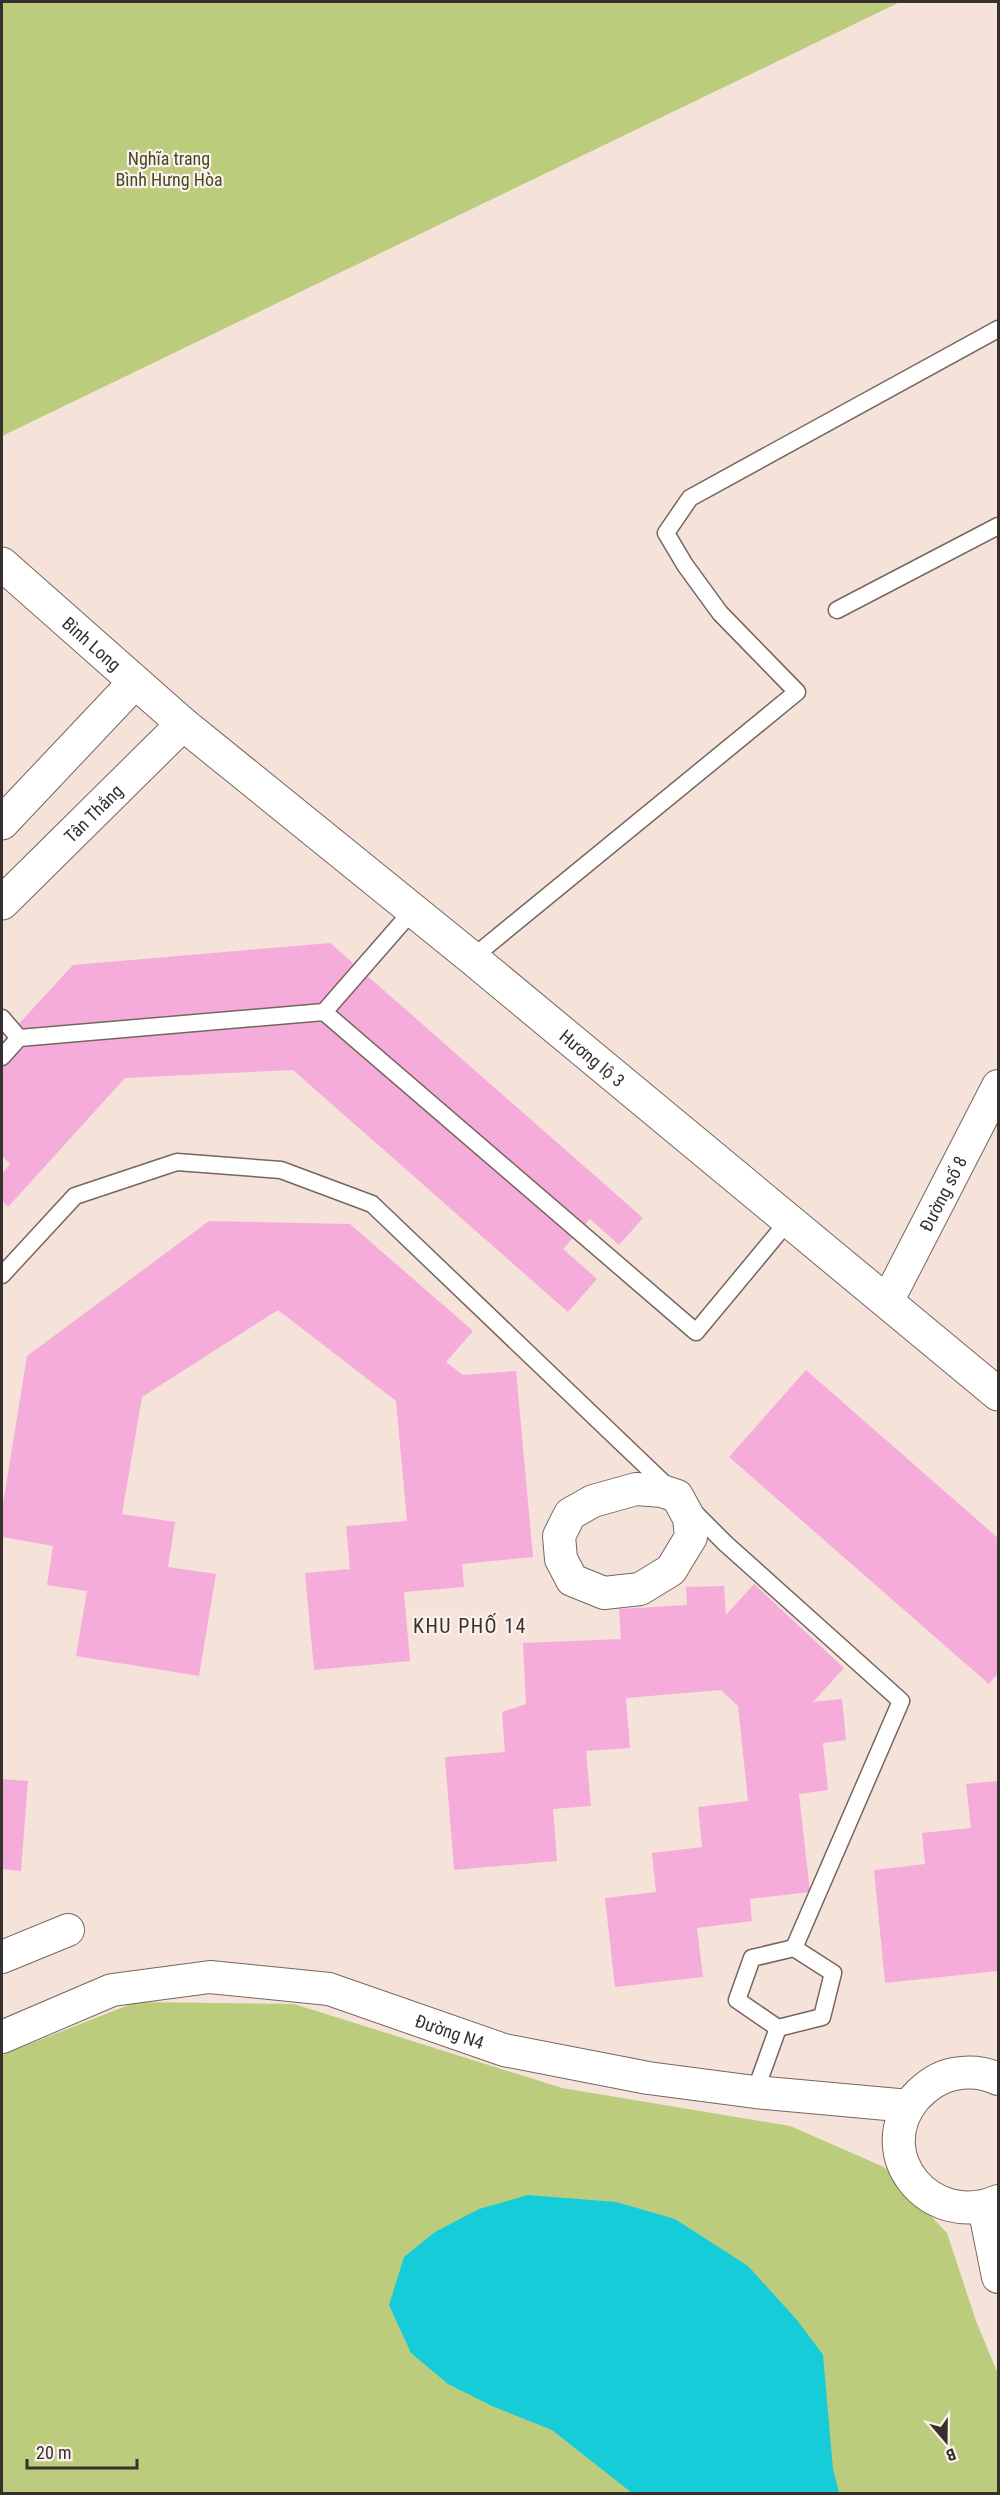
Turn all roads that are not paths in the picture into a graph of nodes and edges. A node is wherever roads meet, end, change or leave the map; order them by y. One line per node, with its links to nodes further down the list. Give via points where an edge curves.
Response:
1 (999, 329): 10 (lane, via 690,498 666,533 720,613 797,693)
2 (999, 526): 4 (lane)
3 (2, 564): 5 (street, Bình Long)
4 (837, 610)
5 (135, 682): 6 (street, Bình Long); 7 (street)
6 (183, 724): 8 (street, Tân Thắng); 9 (street, Hương lộ 3)
7 (2, 823)
8 (2, 903)
9 (413, 910): 10 (street, Hương lộ 3); 11 (lane)
10 (472, 958): 16 (street, Hương lộ 3)
11 (324, 1012): 13 (lane); 16 (lane, via 696,1332)
12 (2, 1018): 13 (lane)
13 (19, 1038): 14 (lane)
14 (2, 1057)
15 (999, 1086): 18 (street, Đường số 8)
16 (789, 1220): 18 (street, Hương lộ 3)
17 (2, 1275): 21 (lane, via 75,1196 177,1162 281,1170 372,1204 726,1544 901,1701)
18 (887, 1302): 19 (street, Hương lộ 3)
19 (999, 1394)
20 (68, 1930): 22 (street)
21 (794, 1948): 23 (lane, via 833,1973 822,2017); 23 (lane, via 752,1958 737,2000)
22 (2, 1957)
23 (778, 2028): 26 (lane)
24 (2, 2037): 26 (street, Đường N4, via 112,1990 210,1977 329,1989 504,2050 648,2078)
25 (999, 2079): 27 (street, via 966,2072 943,2076 923,2088)
26 (755, 2092): 27 (street, Đường N4)
27 (909, 2106): 28 (street, via 900,2127 900,2150 907,2172 921,2190 939,2203 962,2209)
28 (991, 2204): 29 (street)
29 (999, 2277)

